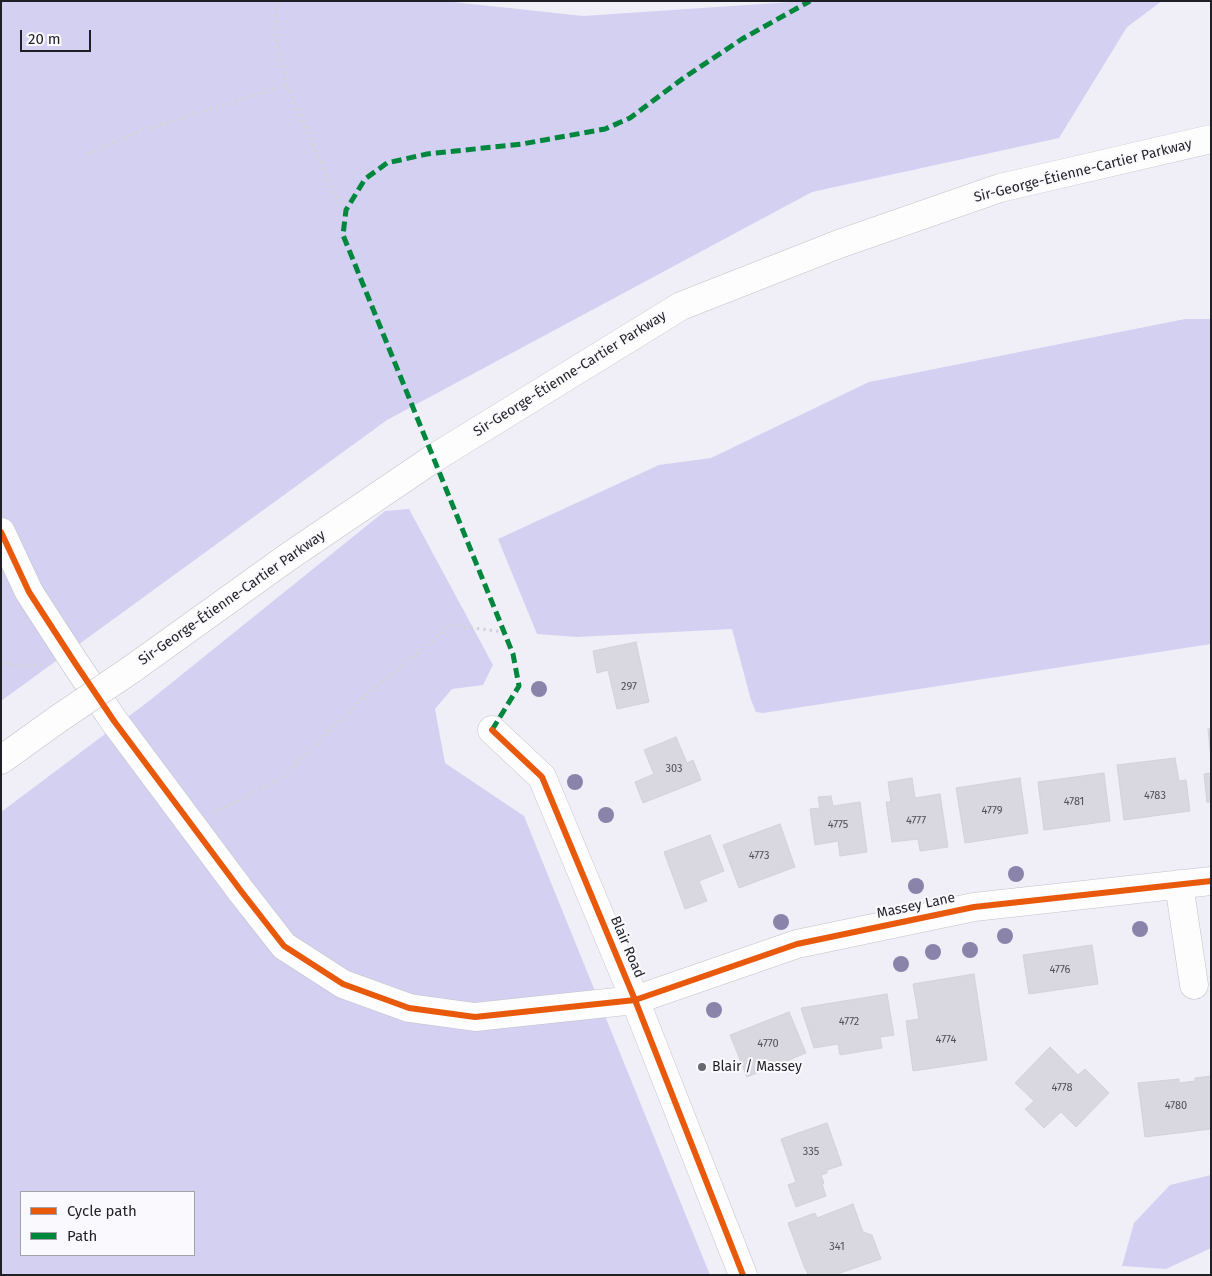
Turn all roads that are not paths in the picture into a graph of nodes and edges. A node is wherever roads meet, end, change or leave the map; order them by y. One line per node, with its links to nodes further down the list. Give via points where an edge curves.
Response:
1 (1211, 139): 4 (street, Sir-George-Étienne-Cartier Parkway, bridge, via 1000,188 839,244 681,306 434,458)
2 (1, 532): 8 (street, Massey Lane, via 29,592 114,721 284,946 343,984 409,1008 475,1017)
3 (492, 730): 8 (street, Blair Road, via 542,777)
4 (1, 760)
5 (1211, 881): 6 (street, Massey Lane)
6 (1179, 884): 7 (street); 8 (street, Massey Lane, via 974,906 797,944)
7 (1194, 985)
8 (635, 1000): 9 (street, Blair Road)
9 (743, 1275)

